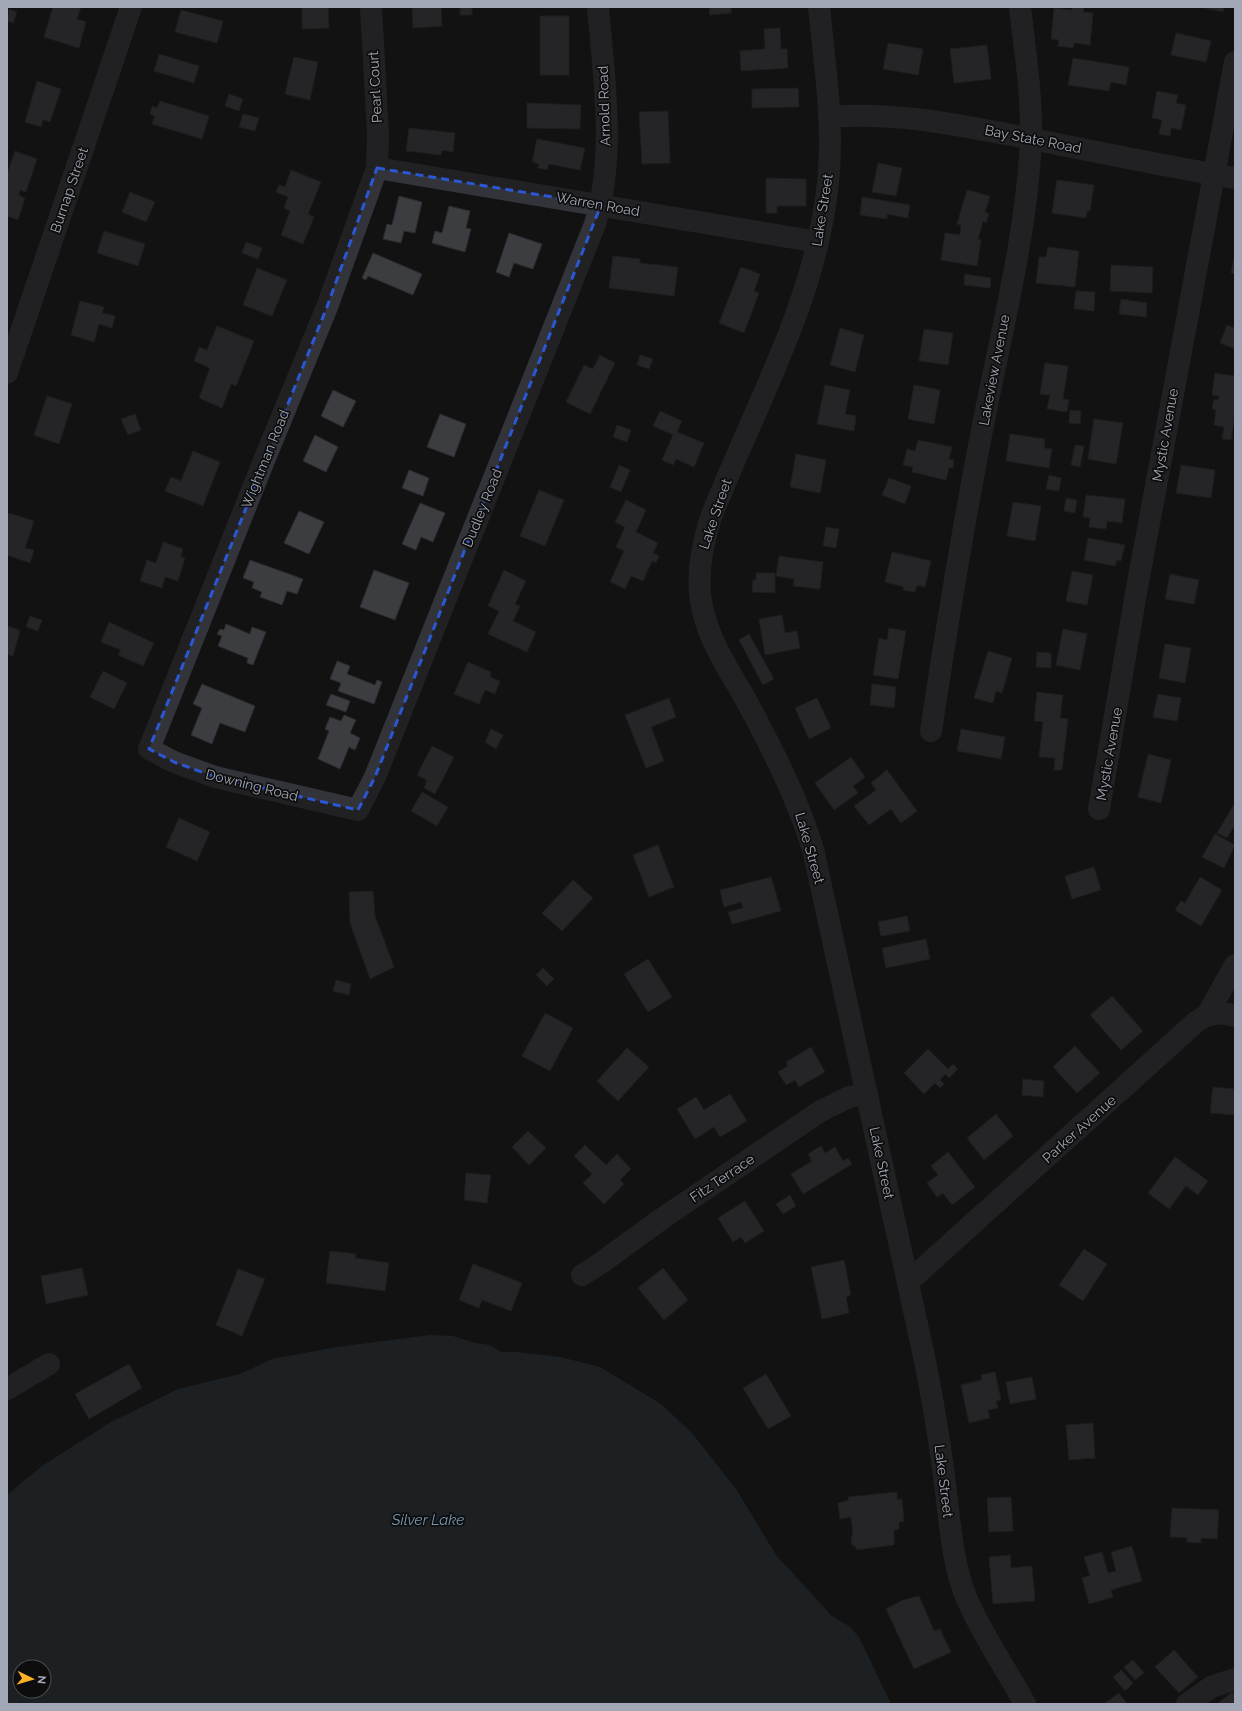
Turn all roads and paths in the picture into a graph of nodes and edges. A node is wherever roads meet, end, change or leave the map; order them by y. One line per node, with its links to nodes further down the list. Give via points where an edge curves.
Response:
1 (131, 7): 14 (street, Burnap Street)
2 (371, 7): 9 (street, Pearl Court, via 378,135)
3 (598, 7): 12 (street, Arnold Road, via 606,144 606,172)
4 (819, 7): 7 (street, Lake Street)
5 (1020, 7): 8 (street, Lakeview Avenue)
6 (1235, 62): 10 (street, Mystic Avenue)
7 (829, 117): 8 (street, Bay State Road, via 881,116); 13 (street, Lake Street, via 829,175)
8 (1031, 139): 10 (street, Bay State Road); 15 (street, Lakeview Avenue, via 1019,245 965,515)
9 (377, 168): 12 (street, Warren Road); 16 (street, Wightman Road, via 327,307)
10 (1213, 174): 11 (street, Bay State Road); 17 (street, Mystic Avenue)
11 (1235, 178)
12 (601, 205): 13 (street, Warren Road); 18 (street, Dudley Road, via 378,770)
13 (818, 242): 22 (street, Lake Street, via 791,330 710,520 702,545 700,593 704,615 712,636 770,746 805,824 819,875)
14 (7, 373)
15 (931, 731)
16 (149, 749): 18 (street, Downing Road, via 174,762 242,785)
17 (1099, 809)
18 (358, 810)
19 (1235, 965): 20 (street, Parker Avenue)
20 (1207, 1014): 21 (street, via 1223,1013); 24 (street, Parker Avenue)
21 (1235, 1016)
22 (867, 1094): 23 (street, Fitz Terrace, via 850,1097 819,1112); 24 (street, Lake Street)
23 (582, 1274)
24 (908, 1282): 28 (street, Lake Street, via 931,1389 959,1573 966,1597 978,1621)
25 (49, 1364): 26 (street)
26 (7, 1389)
27 (1235, 1679): 29 (street, via 1211,1687)
28 (1025, 1704)
29 (1187, 1704)

